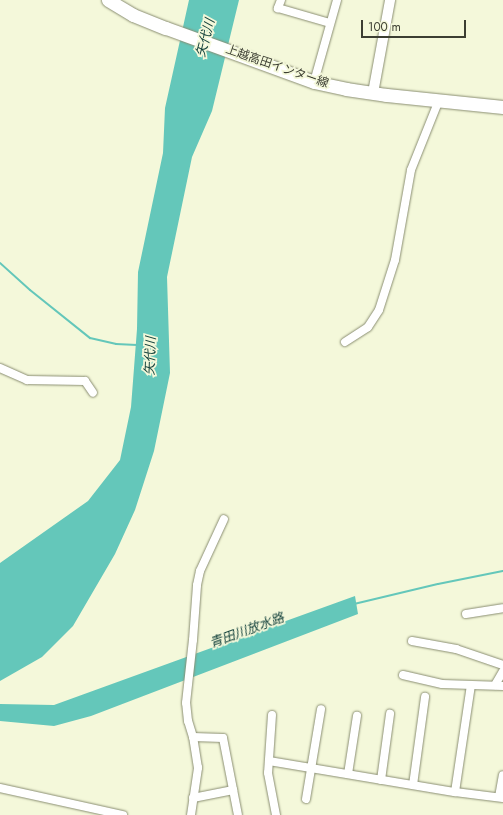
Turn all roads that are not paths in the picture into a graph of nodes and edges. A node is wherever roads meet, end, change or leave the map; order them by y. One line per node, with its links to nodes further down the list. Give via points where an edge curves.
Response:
1 (108, 0): 6 (main road, 上越高田インター線, via 133,15)
2 (281, 0): 5 (street, via 278,8)
3 (338, 0): 5 (street)
4 (390, 0): 7 (street)
5 (330, 23): 6 (street)
6 (314, 82): 7 (main road, 上越高田インター線)
7 (373, 93): 8 (main road, 上越高田インター線)
8 (439, 100): 9 (main road, 上越高田インター線); 10 (street, via 411,170 395,260 379,310 368,327)
9 (503, 107)
10 (345, 342)
11 (0, 368): 12 (street, via 27,380 85,381)
12 (93, 393)
13 (224, 519): 27 (street, via 200,571 197,585 194,640 186,703 188,721)
14 (503, 608): 15 (street)
15 (466, 614)
16 (412, 640): 17 (street, via 456,650)
17 (503, 665)
18 (503, 671): 21 (street)
19 (403, 675): 20 (street, via 442,684)
20 (471, 685): 21 (street); 36 (street)
21 (499, 686)
22 (425, 697): 33 (street)
23 (321, 709): 29 (street)
24 (390, 714): 32 (street)
25 (272, 715): 28 (street)
26 (357, 716): 30 (street)
27 (194, 738): 35 (street, via 223,738); 38 (street, via 198,768)
28 (269, 761): 29 (street); 44 (street, via 268,773)
29 (311, 768): 30 (street); 39 (street)
30 (348, 774): 32 (street)
31 (503, 775): 37 (street)
32 (381, 780): 33 (street)
33 (412, 785): 36 (street)
34 (0, 788): 40 (street)
35 (233, 790): 38 (street); 43 (street)
36 (455, 792): 37 (street)
37 (501, 797)
38 (193, 798): 42 (street)
39 (306, 799)
40 (104, 813): 41 (street)
41 (123, 815)
42 (192, 815)
43 (238, 815)
44 (276, 815)

